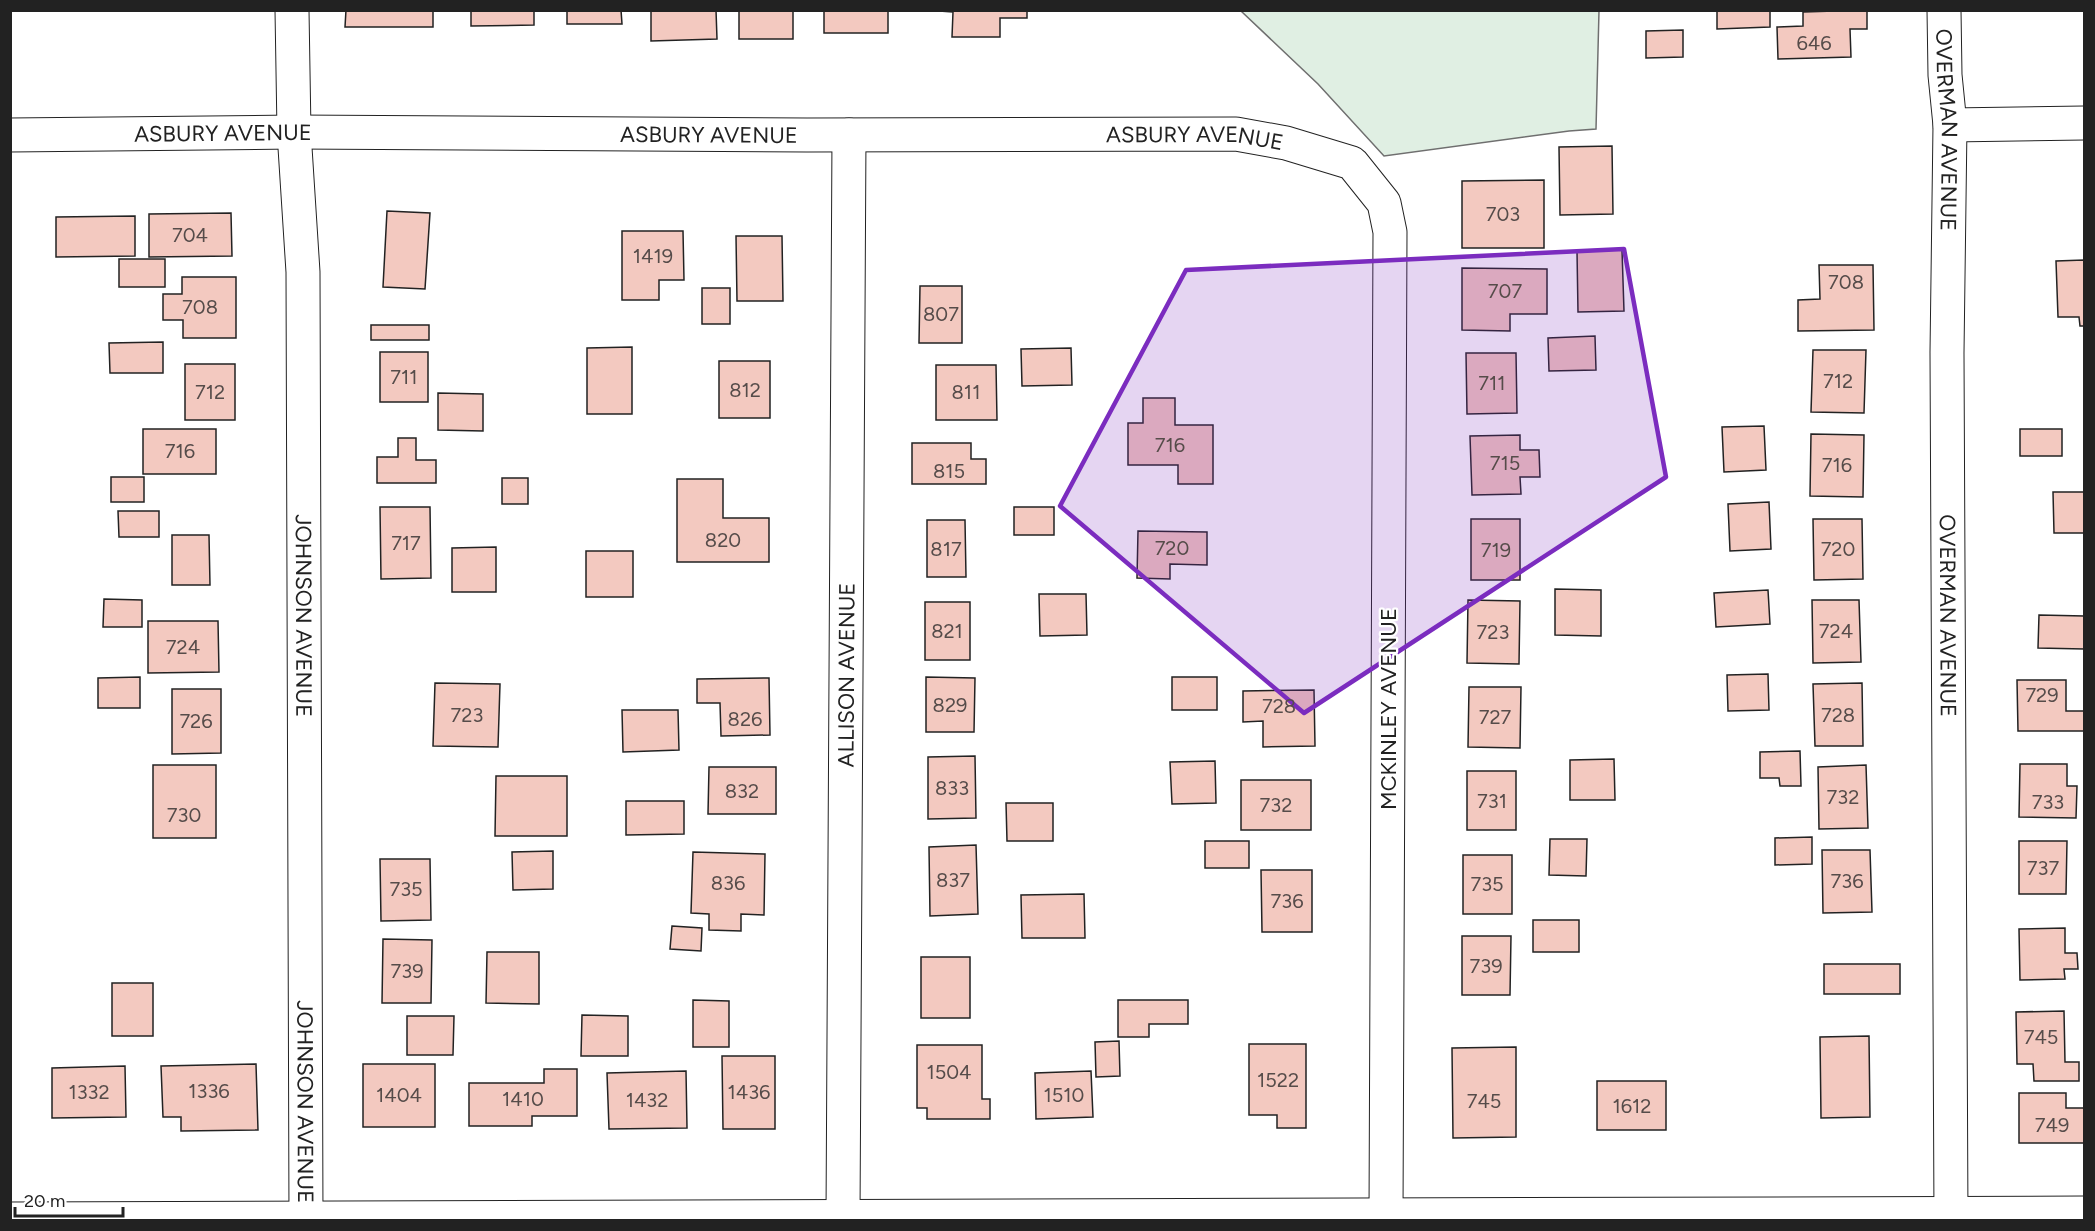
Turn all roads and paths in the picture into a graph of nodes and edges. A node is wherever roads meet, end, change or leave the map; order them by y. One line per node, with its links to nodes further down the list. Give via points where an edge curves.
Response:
1 (292, 10): 5 (street, JOHNSON AVENUE)
2 (1944, 10): 4 (street, OVERMAN AVENUE)
3 (2085, 123): 4 (street)
4 (1950, 125): 12 (street, OVERMAN AVENUE, via 1947,363)
5 (294, 132): 6 (street, ASBURY AVENUE); 7 (street, ASBURY AVENUE); 14 (street, JOHNSON AVENUE, via 303,272)
6 (10, 135)
7 (849, 135): 8 (street, ASBURY AVENUE, via 1236,134 1286,143 1352,163); 11 (street, ALLISON AVENUE)
8 (1384, 203): 10 (street, MCKINLEY AVENUE, via 1390,232)
9 (2085, 1213): 12 (street)
10 (1386, 1215): 11 (street); 12 (street)
11 (843, 1217): 14 (street)
12 (1951, 1217)
13 (10, 1220): 14 (street)
14 (306, 1220)

